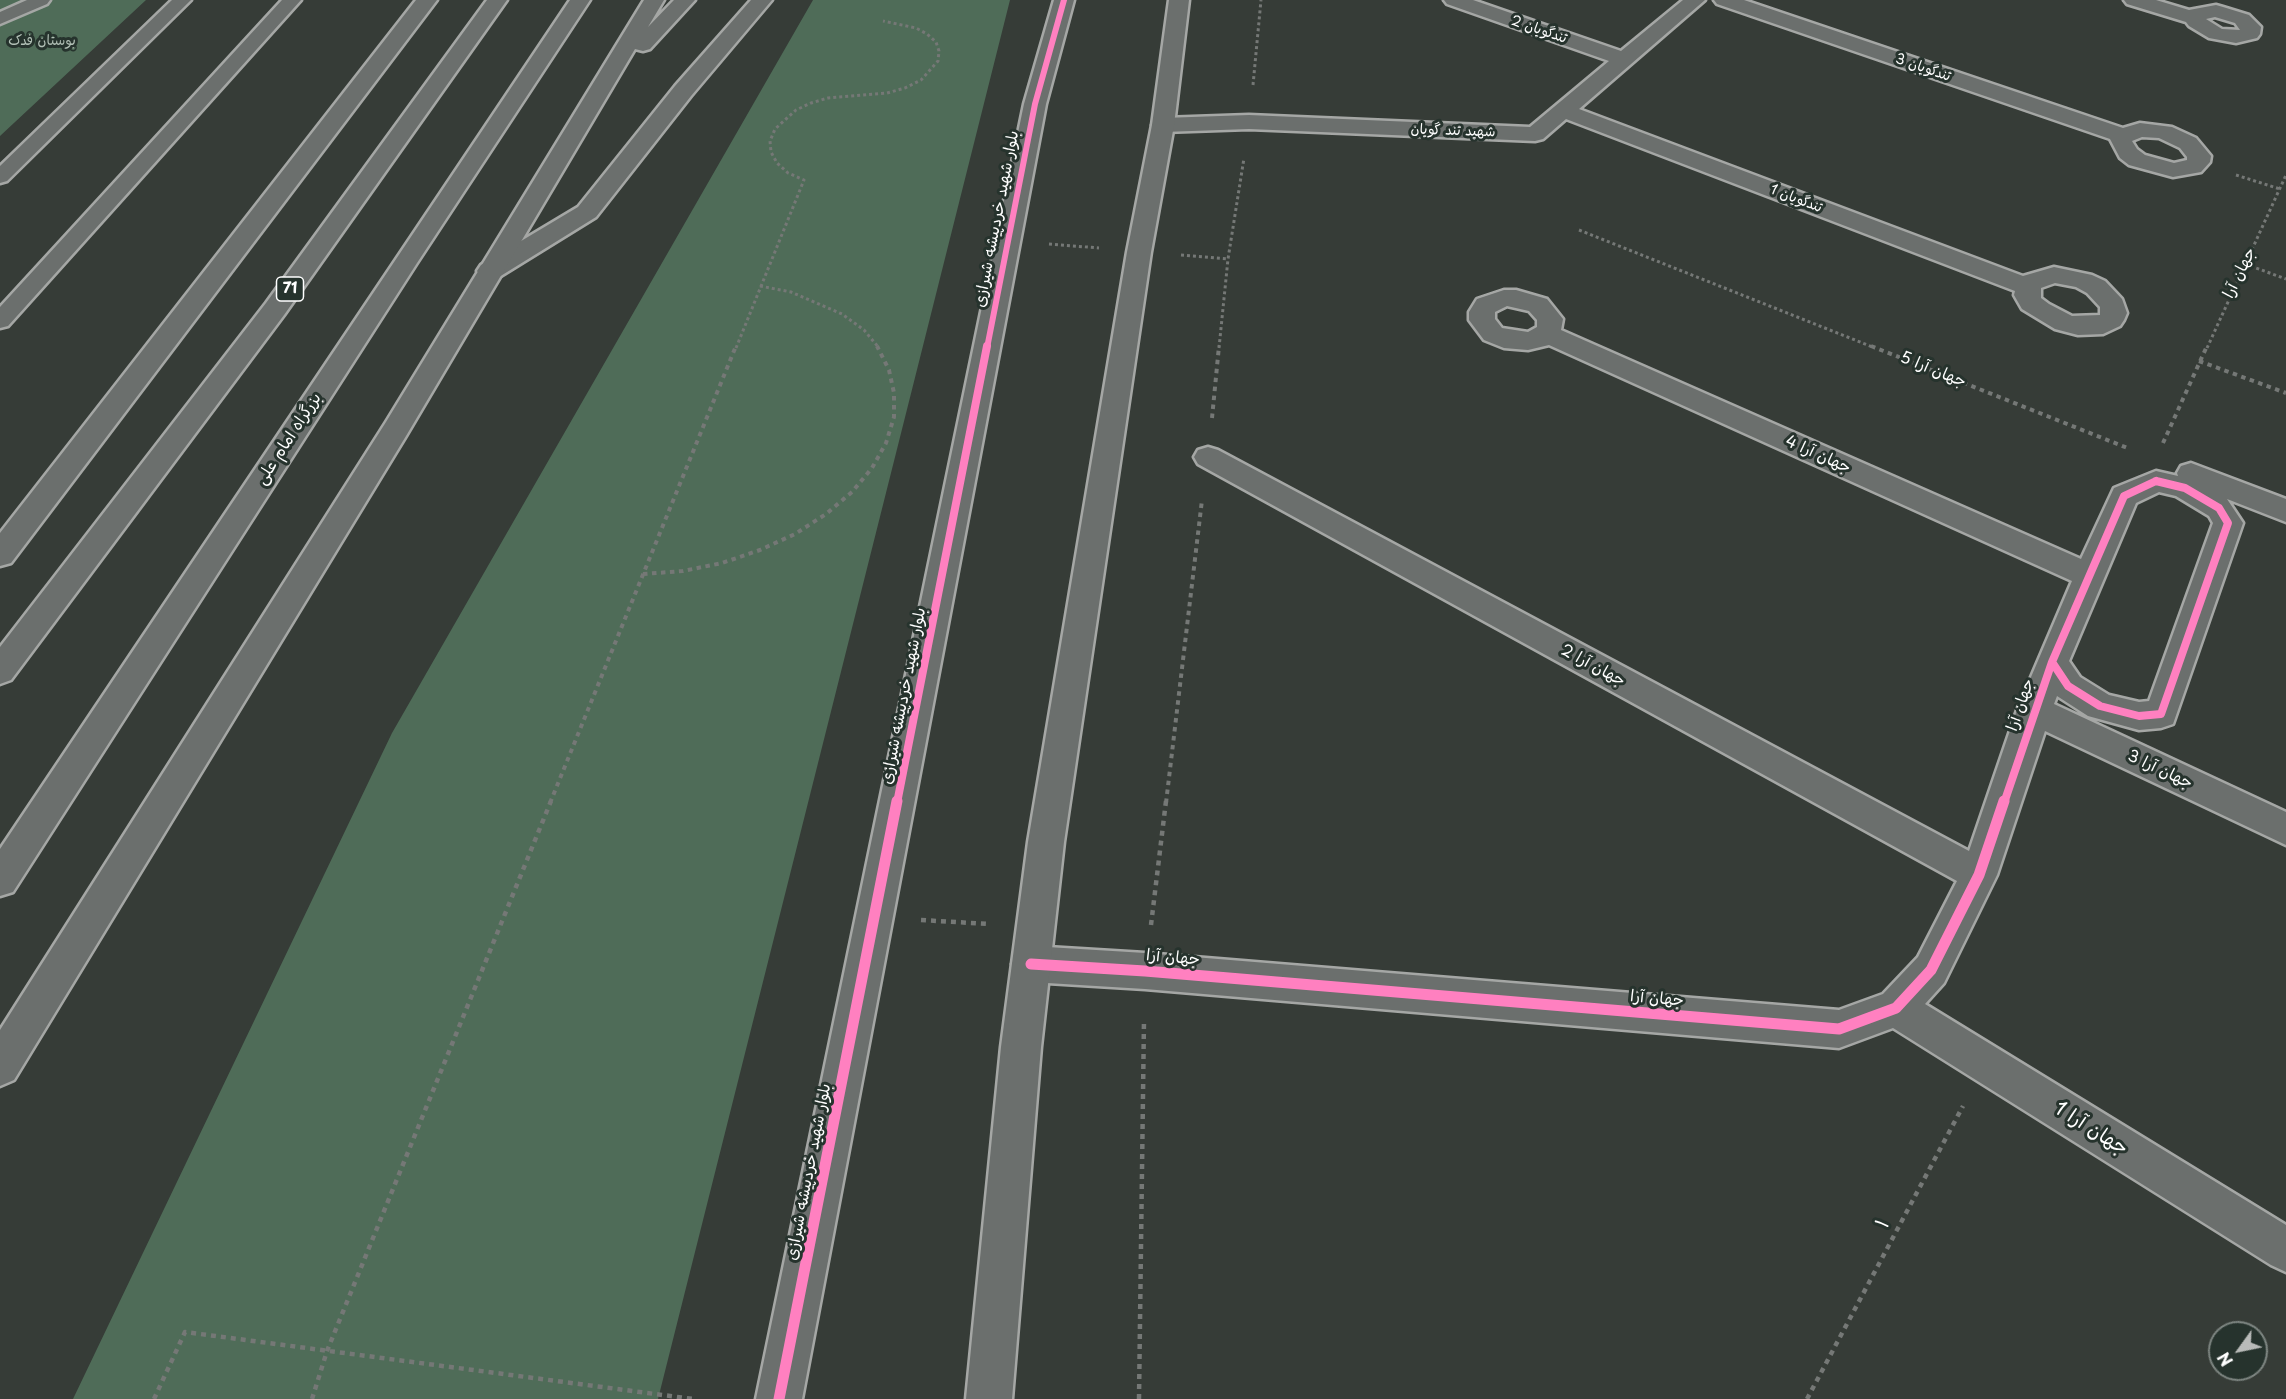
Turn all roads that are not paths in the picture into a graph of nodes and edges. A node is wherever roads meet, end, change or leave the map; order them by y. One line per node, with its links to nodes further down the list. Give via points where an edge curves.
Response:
1 (41, 0): 17 (lane)
2 (182, 0): 23 (lane)
3 (292, 0): 26 (lane)
4 (428, 0): 33 (main road)
5 (498, 0): 36 (main road, 71, via 275,309)
6 (580, 0): 42 (main road, بزرگراه امام علی)
7 (654, 0): 19 (main road)
8 (685, 0): 19 (main road)
9 (762, 0): 24 (main road, via 587,212)
10 (1064, 0): 47 (main road, بلوار شهید خردپیشه شیرازی, via 1035,104)
11 (1179, 0): 21 (main road)
12 (1454, 0): 18 (main road, تندگویان 2)
13 (1695, 0): 18 (main road, شهید تند گویان)
14 (1724, 0): 22 (main road, تندگویان 3)
15 (2134, 0): 16 (main road)
16 (2194, 18)
17 (0, 19)
18 (1625, 60): 20 (main road, شهید تند گویان)
19 (600, 90): 24 (main road)
20 (1564, 111): 21 (main road, شهید تند گویان, via 1535,134 1249,122); 25 (main road, تندگویان 1)
21 (1163, 125): 43 (main road, via 1137,263 1046,842)
22 (2123, 136): 22 (main road, via 2151,130 2177,137 2195,149 2198,162 2174,170 2148,165 2128,153 2121,141)
23 (0, 177)
24 (490, 271): 45 (main road)
25 (2028, 287)
26 (0, 321)
27 (1546, 333): 34 (main road, جهان آرا 4)
28 (1208, 457): 41 (main road, جهان آرا 2)
29 (2156, 459): 30 (main road)
30 (2240, 492): 31 (main road); 32 (main road)
31 (2286, 511)
32 (2228, 523): 34 (main road, جهان آرا, via 2211,503 2185,488 2156,481 2124,496); 38 (main road)
33 (0, 555)
34 (2090, 576): 35 (main road, جهان آرا)
35 (2052, 662): 37 (main road, جهان آرا); 38 (main road, جهان آرا, via 2068,686 2100,706 2139,716)
36 (0, 671)
37 (2034, 710): 39 (main road, جهان آرا 3); 41 (main road, جهان آرا)
38 (2161, 714): 39 (main road)
39 (2152, 766): 40 (main road, جهان آرا 3)
40 (2286, 829)
41 (1979, 874): 44 (main road, جهان آرا, via 1931,970)
42 (0, 880)
43 (1031, 964): 44 (main road, جهان آرا, via 1839,1029); 48 (main road)
44 (1896, 1008): 46 (main road, جهان آرا 1)
45 (0, 1066)
46 (2286, 1250)
47 (779, 1399)
48 (989, 1399)

